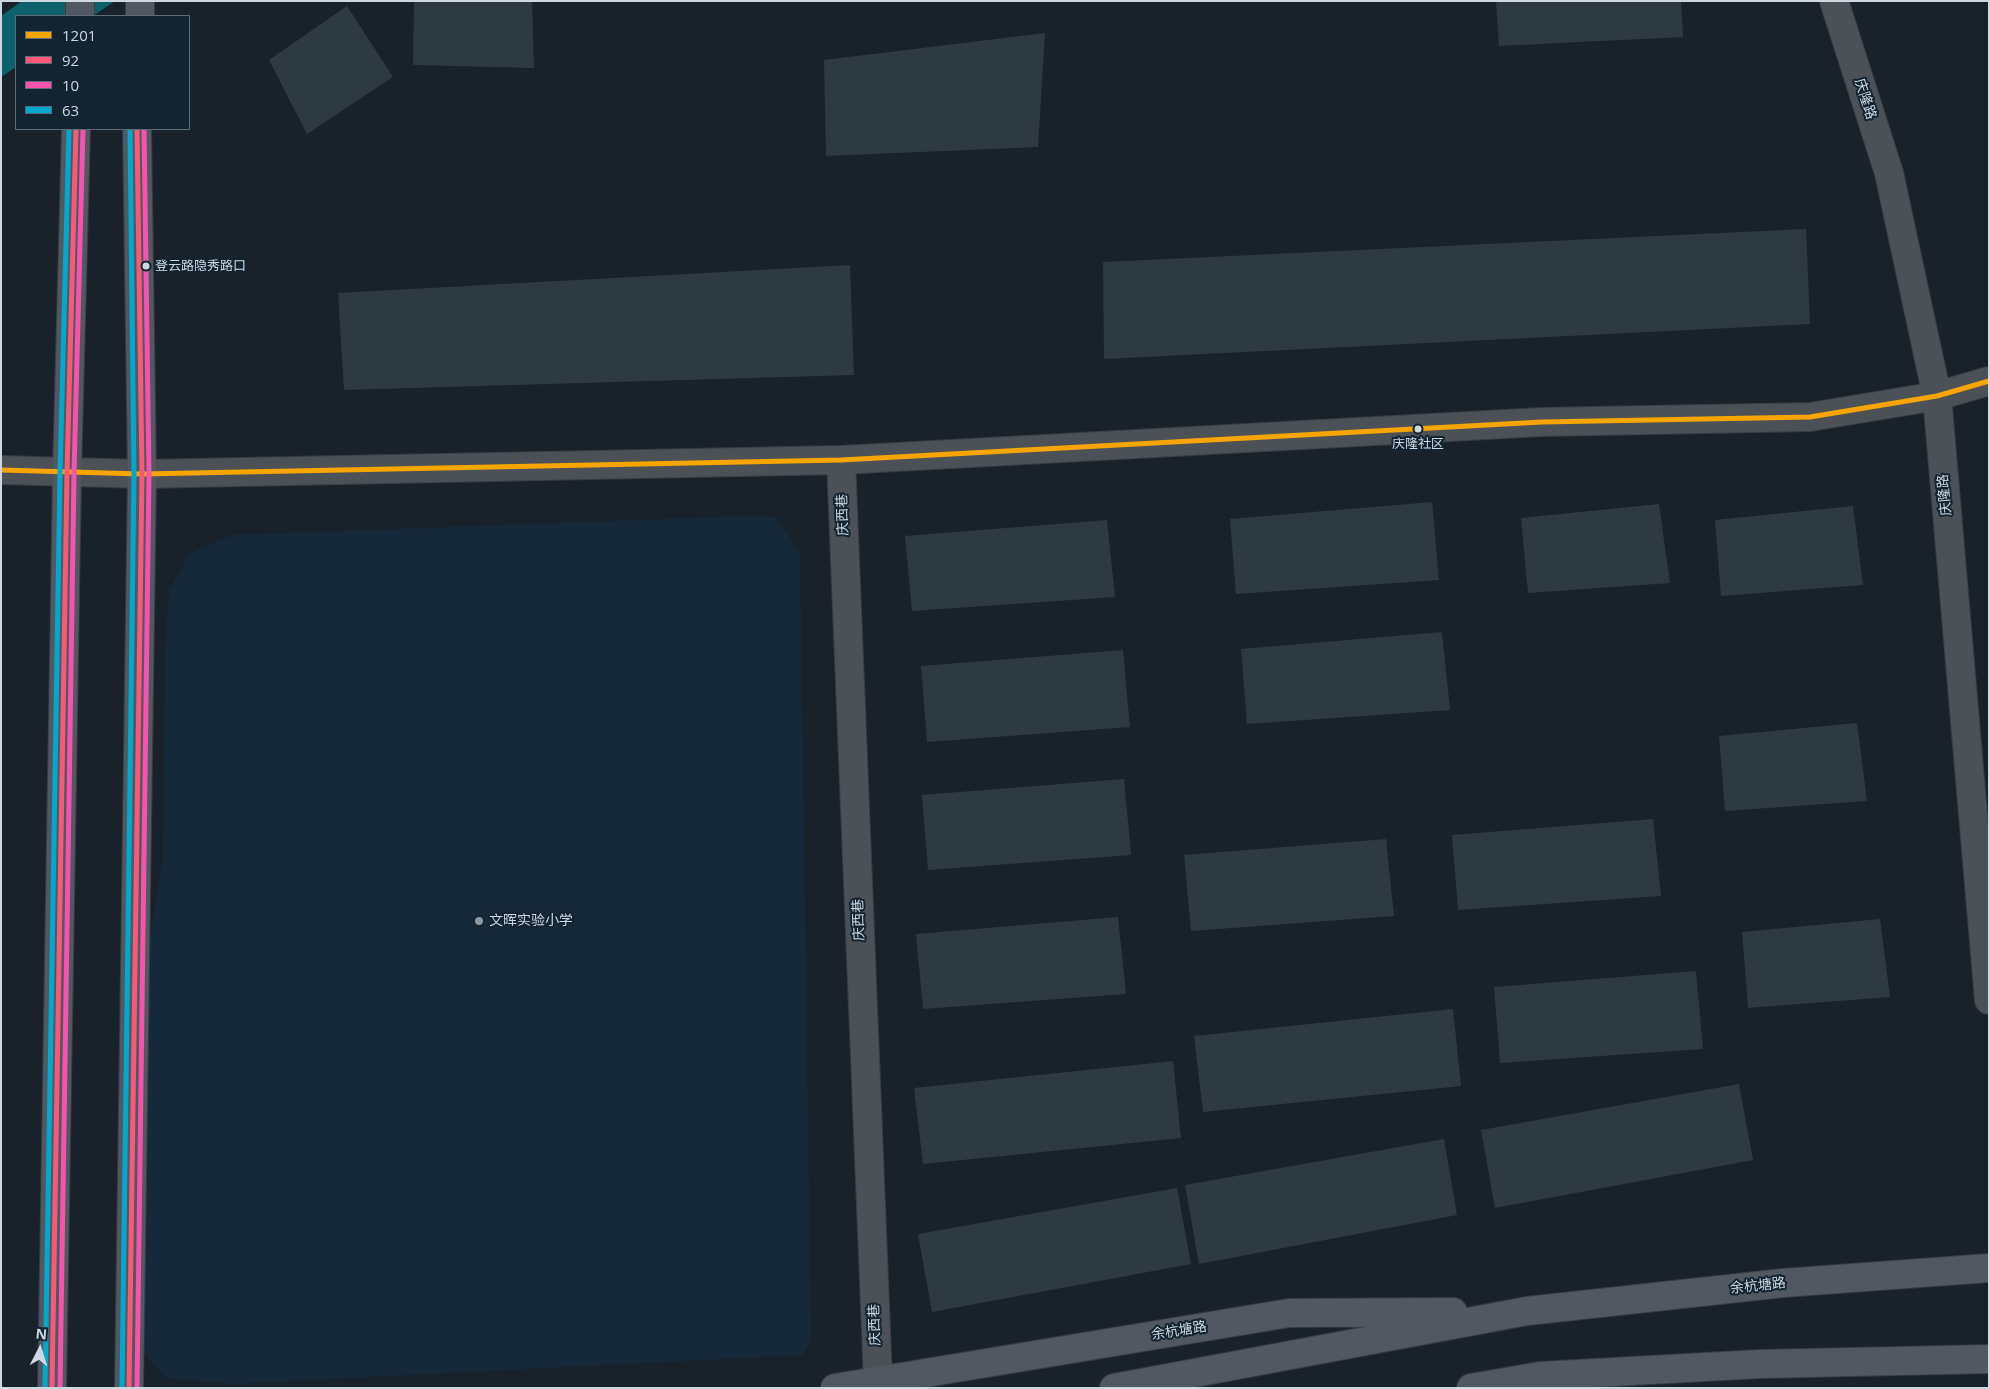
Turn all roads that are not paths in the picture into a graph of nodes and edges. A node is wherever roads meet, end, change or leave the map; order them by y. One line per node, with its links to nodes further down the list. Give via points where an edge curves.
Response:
1 (80, 1): 4 (main road)
2 (140, 1): 5 (main road)
3 (1834, 1): 9 (street, 庆隆路, via 1889,173)
4 (80, 15)
5 (140, 15)
6 (76, 130): 12 (main road)
7 (137, 130): 13 (main road)
8 (1989, 381): 9 (street)
9 (1937, 396): 10 (street, via 1810,417 1542,422); 14 (street, 庆隆路)
10 (841, 460): 13 (street); 19 (street, 庆西巷)
11 (1, 470): 12 (street)
12 (67, 473): 13 (street); 20 (main road)
13 (142, 474): 21 (main road)
14 (1989, 1000)
15 (1989, 1268): 16 (main road, 余杭塘路, via 1783,1283)
16 (1527, 1311): 19 (main road, 余杭塘路, via 1289,1313); 23 (main road, 余杭塘路)
17 (1989, 1359): 18 (main road, via 1760,1364)
18 (1540, 1376): 24 (main road); 25 (main road)
19 (878, 1380): 22 (main road, 余杭塘路)
20 (52, 1388)
21 (129, 1388)
22 (835, 1388)
23 (1114, 1388)
24 (1471, 1388)
25 (1507, 1388)

